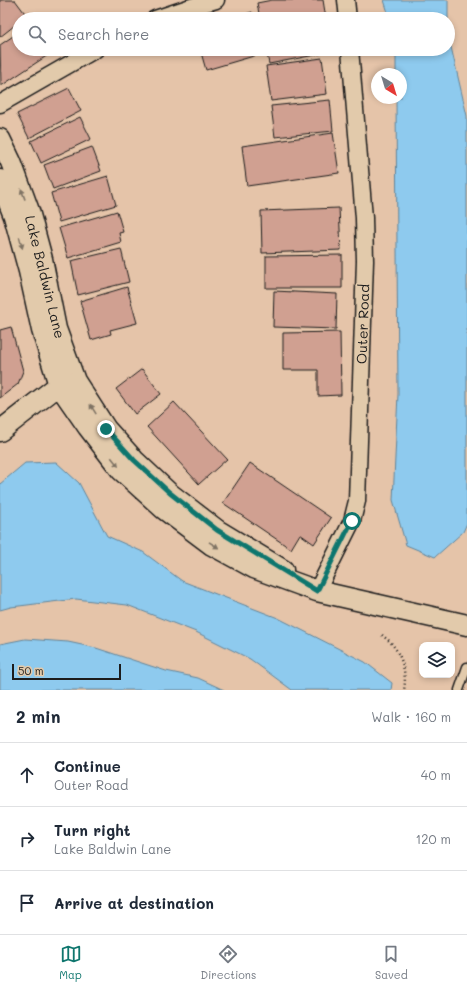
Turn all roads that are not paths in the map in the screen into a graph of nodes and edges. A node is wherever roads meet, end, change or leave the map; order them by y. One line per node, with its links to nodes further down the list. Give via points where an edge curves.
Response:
1 (216, 0): 3 (street)
2 (346, 0): 4 (street)
3 (177, 12)
4 (347, 12)
5 (84, 56): 7 (street)
6 (351, 56): 12 (street, Outer Road, via 364,218 365,261 357,501 352,521)
7 (0, 104)
8 (0, 140): 10 (street, Lake Baldwin Lane, one-way to 8, via 42,259 29,212)
9 (0, 180): 10 (street, Lake Baldwin Lane, one-way to 10, via 14,216 42,330)
10 (67, 383): 11 (street); 12 (street, Lake Baldwin Lane, via 134,460 170,493 217,530)
11 (0, 431)
12 (317, 591): 13 (street, Lake Baldwin Lane)
13 (467, 626)
14 (467, 667): 15 (lane)
15 (459, 690)

